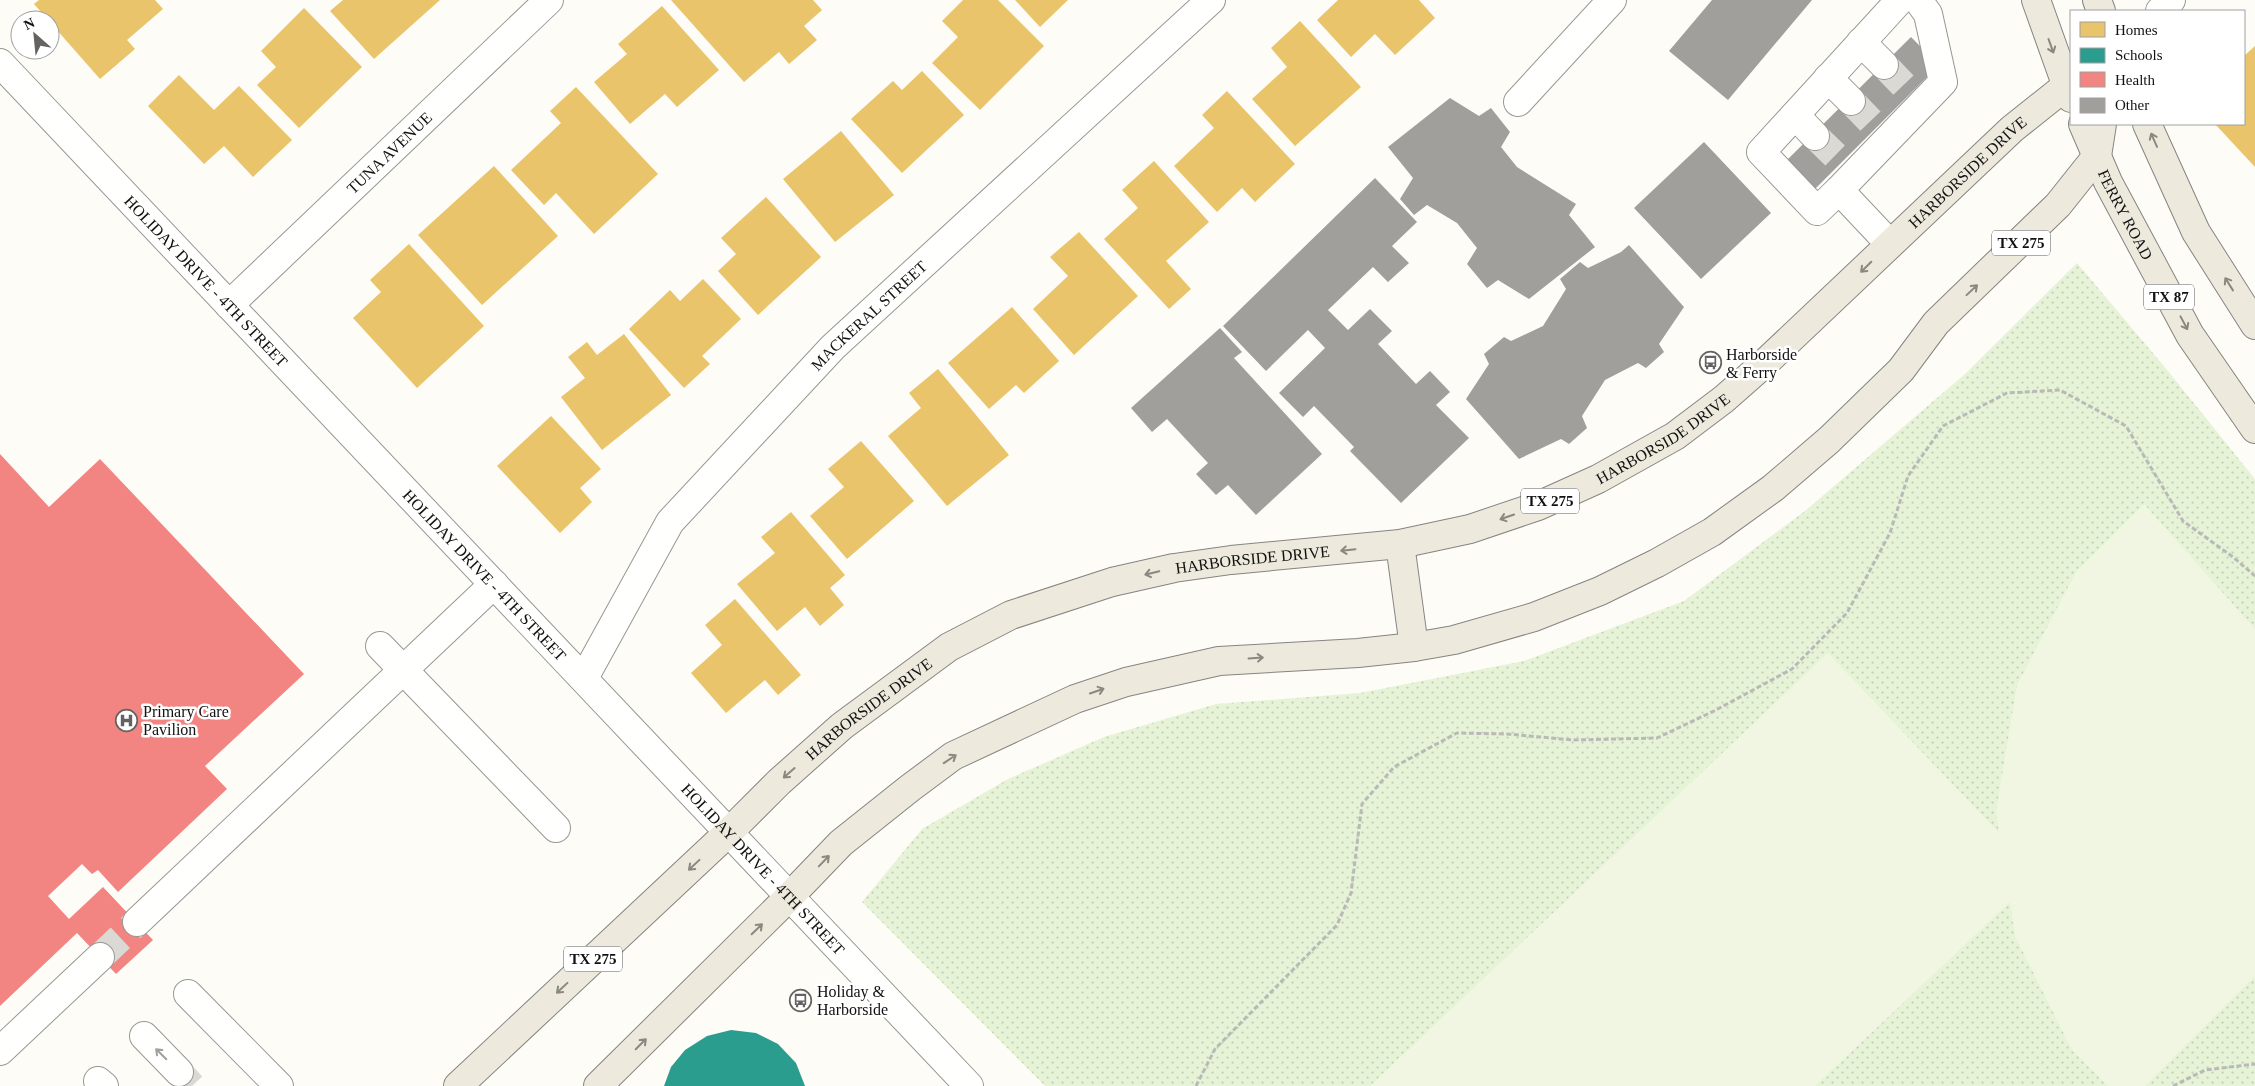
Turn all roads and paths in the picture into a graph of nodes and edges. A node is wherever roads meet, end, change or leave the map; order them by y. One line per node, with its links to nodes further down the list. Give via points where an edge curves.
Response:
1 (549, 0): 24 (street, TUNA AVENUE)
2 (1211, 0): 33 (street, MACKERAL STREET, via 833,347 670,522)
3 (1612, 0): 14 (street)
4 (1900, 0): 9 (street)
5 (1918, 0): 22 (street, via 1928,14 1943,82 1917,98)
6 (2036, 0): 13 (main road, one-way to 13)
7 (2172, 0): 8 (street)
8 (2161, 10)
9 (1861, 42): 11 (street); 12 (street)
10 (0, 63): 24 (street, HOLIDAY DRIVE - 4TH STREET)
11 (1884, 65)
12 (1828, 78): 15 (street); 16 (street)
13 (2070, 89): 23 (main road, HARBORSIDE DRIVE / TX 275, via 2012,129)
14 (1518, 102)
15 (1850, 102)
16 (1795, 115): 20 (street); 22 (street, via 1761,152 1817,212)
17 (2083, 125): 21 (main road, FERRY ROAD / TX 87)
18 (2102, 125): 21 (main road)
19 (2147, 125): 25 (main road, one-way to 19, via 2196,232)
20 (1815, 136)
21 (2097, 156): 26 (main road, FERRY ROAD / TX 87, one-way to 26, via 2190,335); 31 (main road, TX 275, one-way to 21, via 1454,640 1534,617 1600,591 1657,564 1712,532 1766,494 1829,440 1901,370 1936,323 2046,218)
22 (1846, 177): 23 (street)
23 (1889, 244): 27 (main road, HARBORSIDE DRIVE / TX 275, one-way to 27, via 1724,399 1634,461 1538,506 1470,529)
24 (229, 305): 29 (street, HOLIDAY DRIVE - 4TH STREET)
25 (2255, 325)
26 (2255, 429)
27 (1400, 544): 31 (main road); 35 (main road, HARBORSIDE DRIVE / TX 275, one-way to 35, via 1174,568 1112,582 1012,615 949,647 842,726)
28 (2255, 576): 48 (path, via 2183,521 2126,426 2060,390 2007,393 1943,426 1908,476 1890,533 1847,613 1792,669 1657,738 1574,740 1457,732 1394,767 1362,804 1351,893 1337,924 1215,1049)
29 (494, 584): 32 (street); 33 (street, HOLIDAY DRIVE - 4TH STREET)
30 (380, 646): 32 (street)
31 (1414, 647): 36 (main road, TX 275, one-way to 31, via 841,843 953,756 1075,699 1126,682 1219,661)
32 (403, 670): 34 (street); 37 (street)
33 (584, 678): 35 (street, HOLIDAY DRIVE - 4TH STREET)
34 (556, 828)
35 (729, 832): 36 (street, HOLIDAY DRIVE - 4TH STREET); 45 (main road, HARBORSIDE DRIVE / TX 275, one-way to 45)
36 (790, 896): 46 (main road, TX 275, one-way to 36); 47 (street, HOLIDAY DRIVE - 4TH STREET)
37 (137, 922)
38 (100, 957): 41 (street)
39 (188, 994): 44 (street)
40 (144, 1036): 43 (street, one-way to 40)
41 (0, 1051)
42 (2255, 1064): 49 (path, via 2205,1070)
43 (179, 1072)
44 (279, 1086)
45 (458, 1086)
46 (598, 1086)
47 (969, 1086)
48 (1196, 1086)
49 (2174, 1086)

